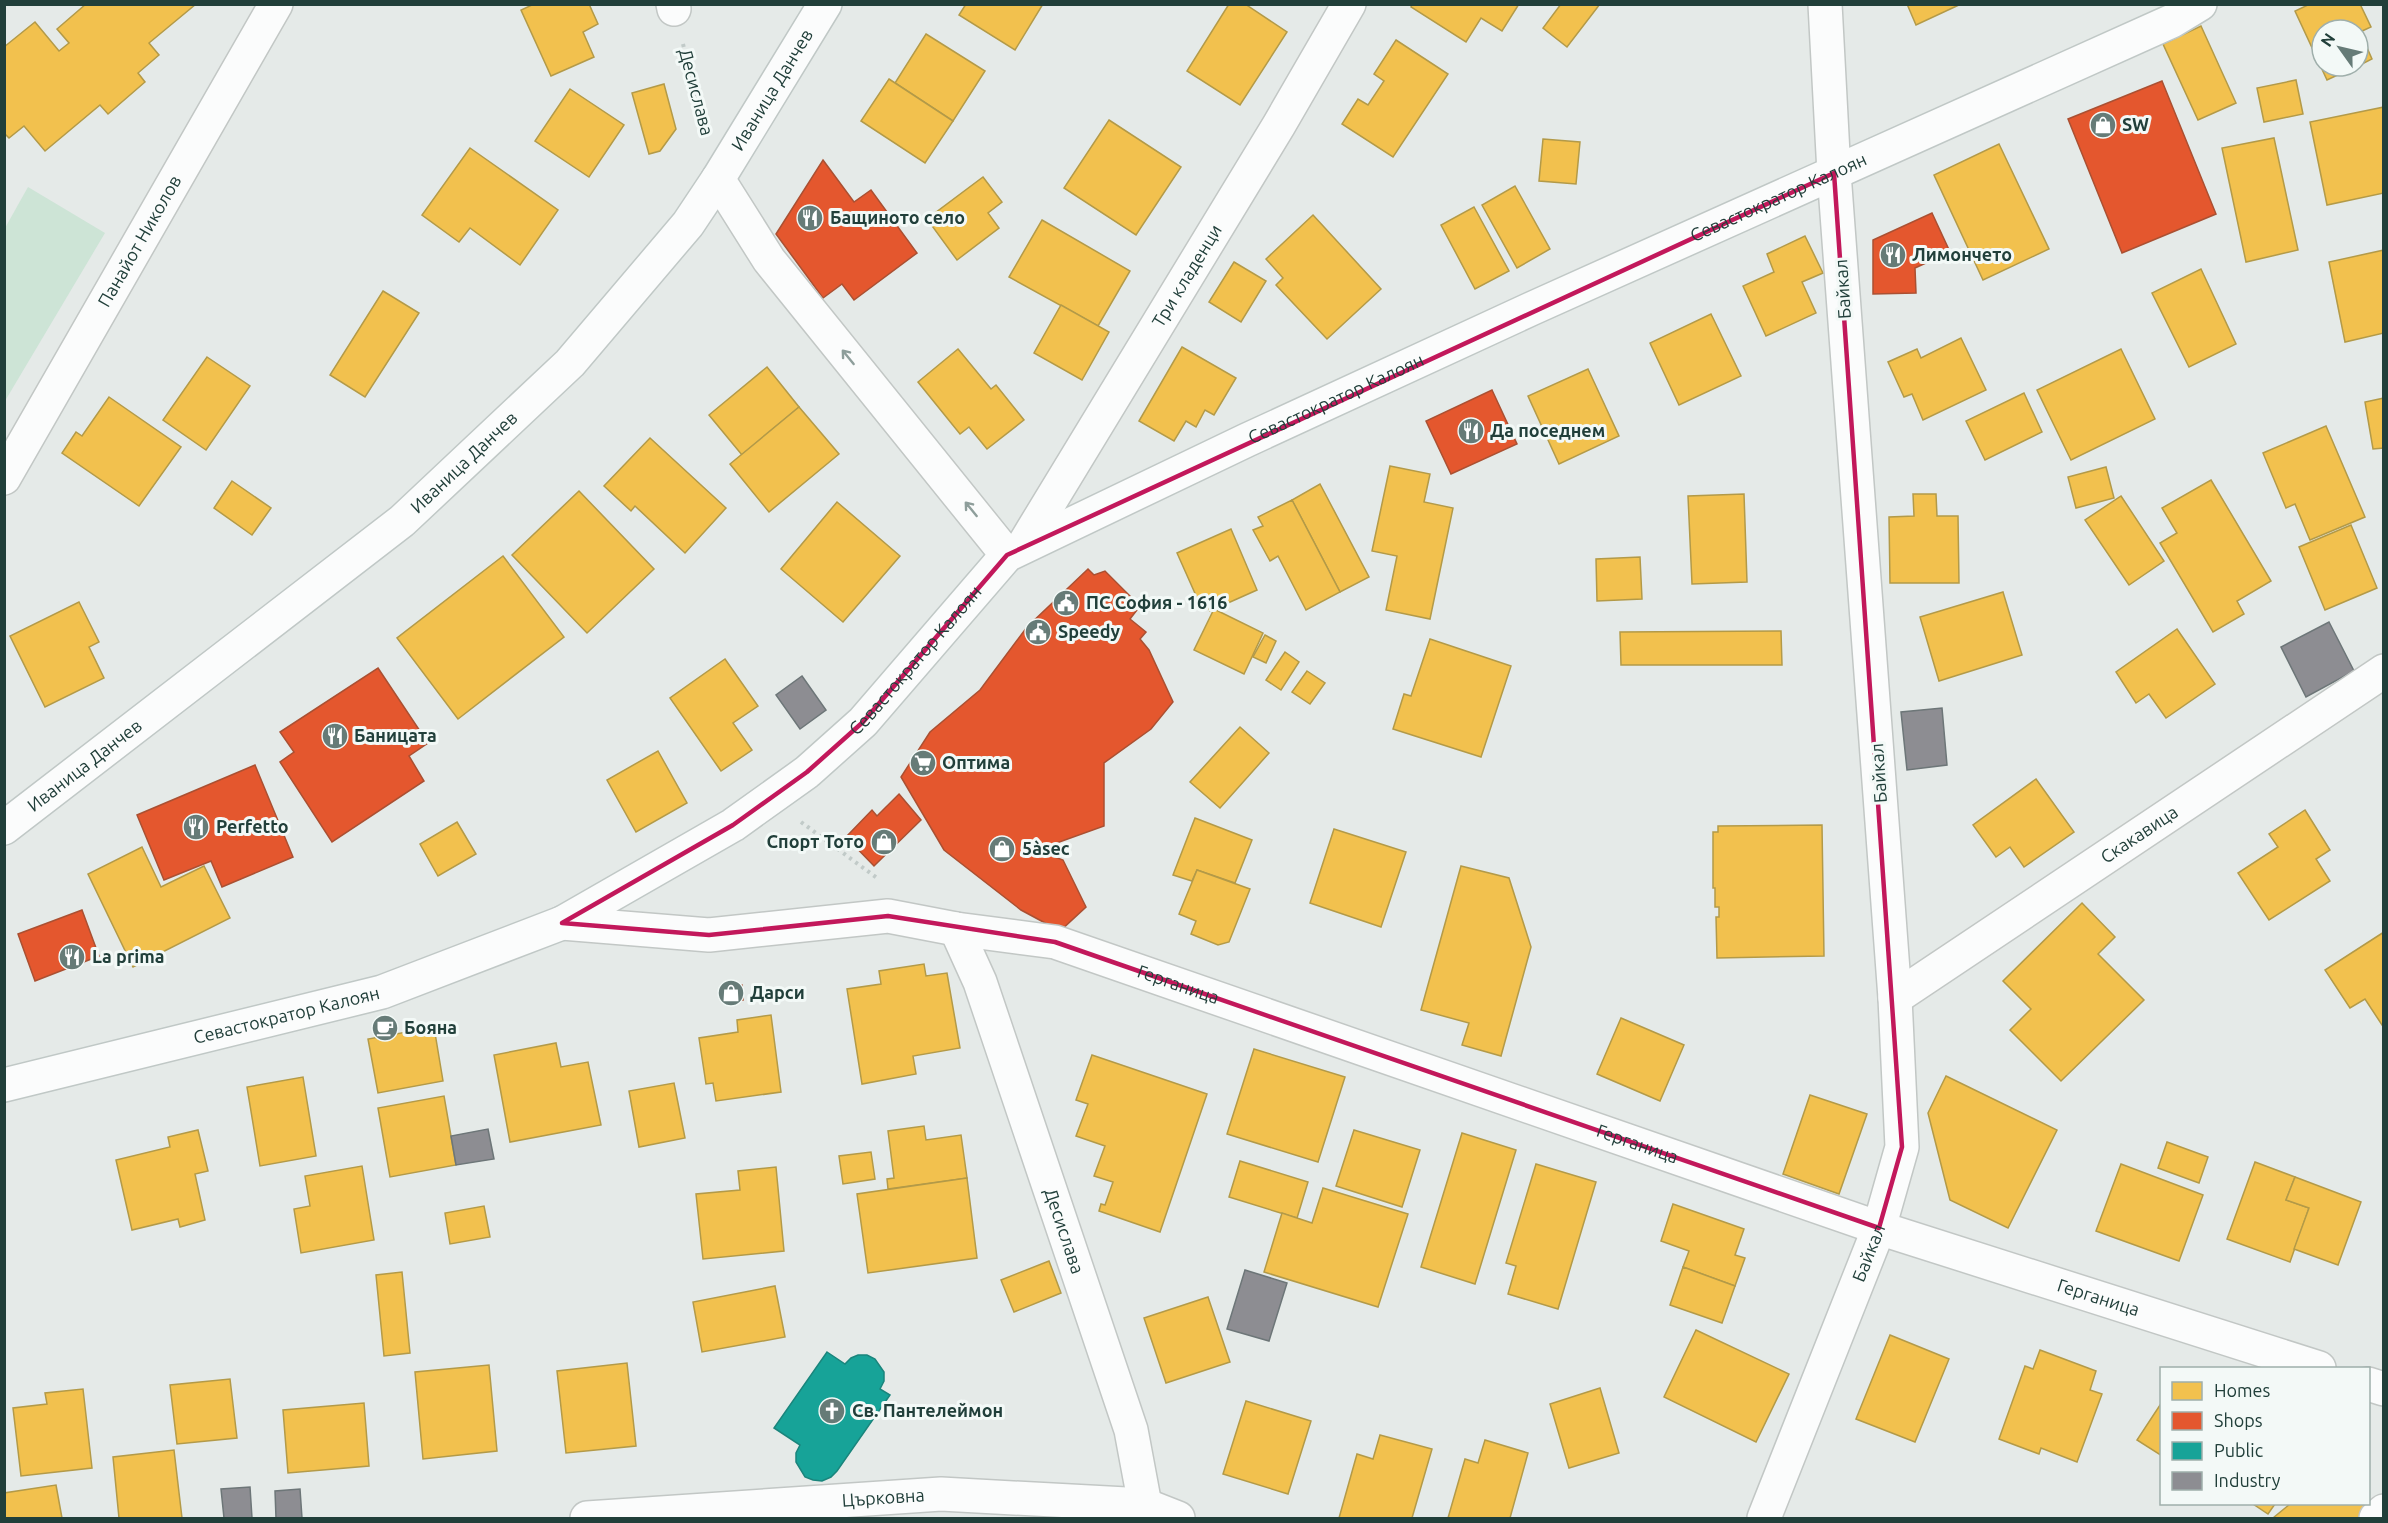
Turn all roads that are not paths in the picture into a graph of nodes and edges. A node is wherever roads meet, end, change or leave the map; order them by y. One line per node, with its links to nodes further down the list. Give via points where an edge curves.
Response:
1 (276, 4): 8 (street, Панайот Николов)
2 (825, 4): 7 (street, Иваница Данчев)
3 (1349, 4): 9 (street, Три кладенци, via 1279,125)
4 (1824, 4): 6 (street, Байкал)
5 (2200, 4): 6 (street, Севастократор Калоян, via 2172,21)
6 (1834, 173): 9 (street, Севастократор Калоян, via 1533,308); 14 (street, Байкал)
7 (718, 179): 9 (street, one-way to 7, via 769,260); 11 (street, Иваница Данчев, via 688,224 570,363 402,521)
8 (4, 478)
9 (1015, 550): 12 (street, Севастократор Калоян, via 862,722 807,772 733,825)
10 (2384, 671): 14 (street, Скакавица)
11 (4, 828)
12 (562, 923): 13 (street, Севастократор Калоян, via 709,935 888,916); 15 (street, Севастократор Калоян, via 382,992)
13 (956, 929): 16 (street, Герганица, via 1055,942); 18 (street, Десислава, via 980,982 1131,1430)
14 (1895, 998): 16 (street, Байкал, via 1902,1147)
15 (4, 1085)
16 (1879, 1228): 17 (street, Герганица); 23 (street, Байкал)
17 (2316, 1367)
18 (1145, 1505): 19 (street, Църковна); 22 (street)
19 (937, 1506): 21 (street, Църковна)
20 (2384, 1511): 24 (street)
21 (587, 1518)
22 (1178, 1518)
23 (1764, 1518)
24 (2376, 1518)

